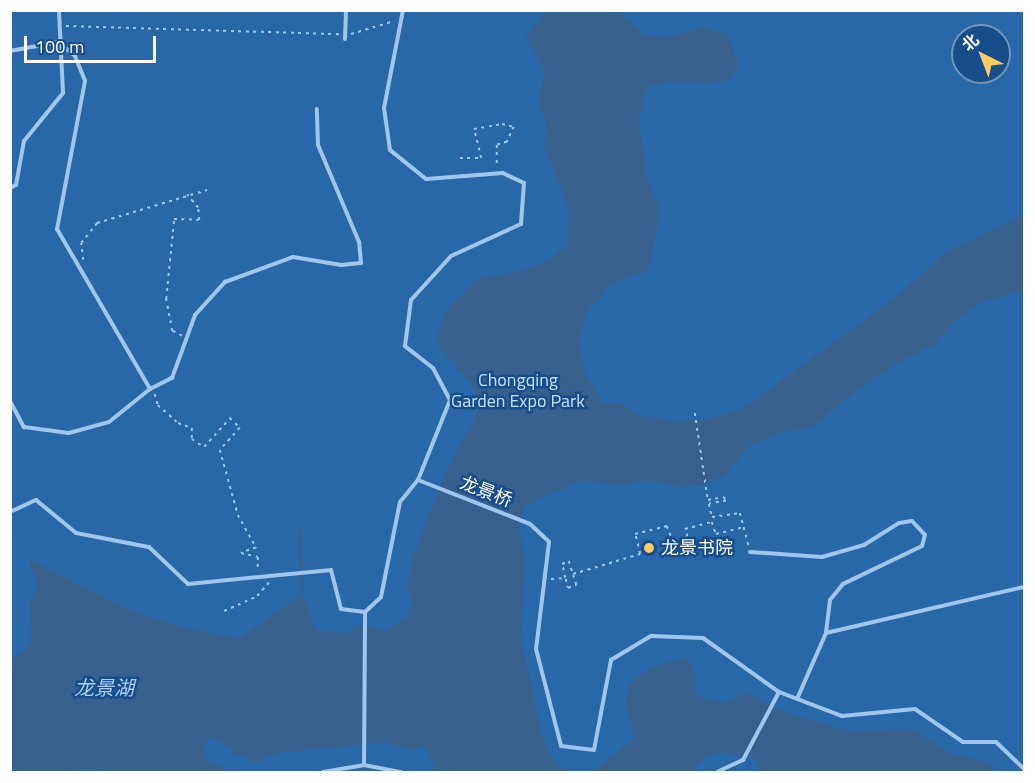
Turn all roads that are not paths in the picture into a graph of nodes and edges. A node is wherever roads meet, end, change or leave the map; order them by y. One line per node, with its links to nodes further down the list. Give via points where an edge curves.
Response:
1 (59, 10): 5 (lane)
2 (346, 10): 4 (lane)
3 (403, 10): 11 (lane, via 384,108 390,150 426,179 498,174 524,183 522,224 451,256 411,300 405,346 433,368 450,400)
4 (346, 37)
5 (58, 42): 6 (lane); 8 (lane, via 63,93 24,141 16,185); 9 (lane, via 75,56 85,81 57,229)
6 (10, 51)
7 (317, 109): 9 (lane, via 318,145 359,242 360,263 341,265 293,257 225,282 195,315 172,378)
8 (10, 188)
9 (152, 388): 10 (lane, via 108,422 69,433 24,427)
10 (10, 401)
11 (418, 480): 15 (lane, via 400,502 381,597); 17 (lane, 龙景桥, via 530,524 549,542 536,649 561,746 594,750 611,660 651,636 703,638)
12 (10, 512): 15 (lane, via 36,500 76,533 149,547 188,584 331,570 341,609)
13 (750, 552): 16 (lane, via 822,557 864,545 899,524 919,524 925,535 922,546 843,584 830,600)
14 (1024, 587): 16 (lane)
15 (365, 612): 19 (lane)
16 (826, 633): 18 (lane)
17 (779, 692): 18 (lane); 23 (lane, via 743,760)
18 (797, 699): 20 (lane, via 842,716 915,709 963,742 996,742)
19 (364, 765): 21 (lane); 22 (lane)
20 (1024, 769)
21 (323, 772)
22 (400, 772)
23 (717, 772)

